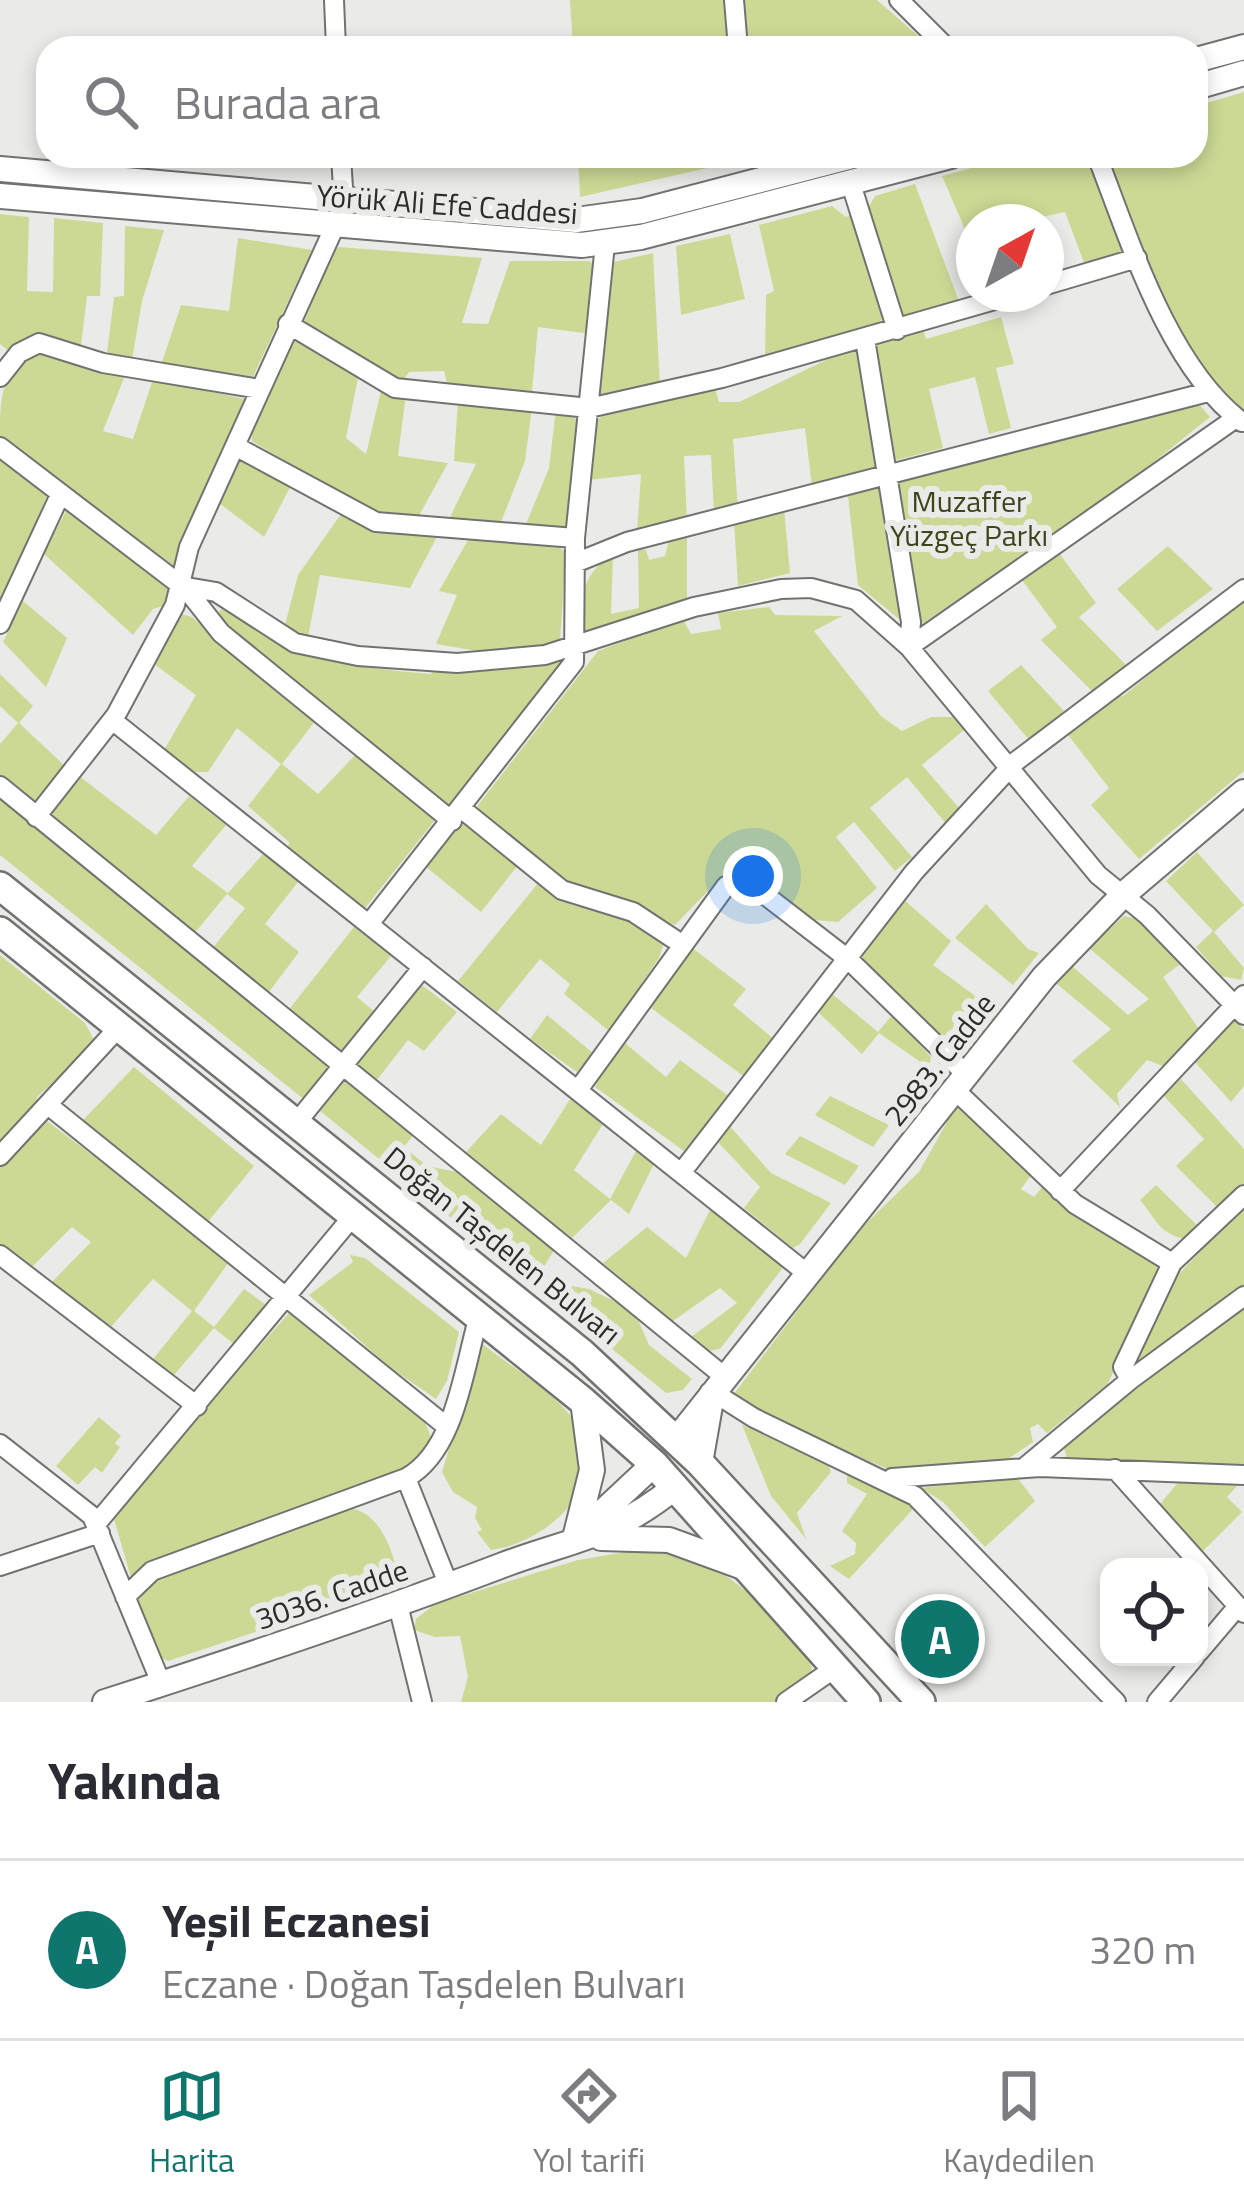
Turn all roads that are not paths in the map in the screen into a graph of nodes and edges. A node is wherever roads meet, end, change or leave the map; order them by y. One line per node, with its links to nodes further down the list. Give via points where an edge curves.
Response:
1 (334, 0): 4 (street)
2 (734, 0): 5 (street)
3 (899, 0): 6 (street)
4 (336, 36)
5 (738, 36)
6 (935, 36)
7 (1244, 46): 8 (street)
8 (1208, 56)
9 (1244, 73): 10 (street)
10 (1208, 84)
11 (342, 168): 18 (street)
12 (814, 168): 20 (street, Yörük Ali Efe Caddesi)
13 (908, 168): 16 (street, Yörük Ali Efe Caddesi)
14 (1101, 168): 21 (street)
15 (0, 169): 18 (street, Yörük Ali Efe Caddesi)
16 (851, 184): 20 (street, Yörük Ali Efe Caddesi); 25 (street)
17 (0, 196): 19 (street, Yörük Ali Efe Caddesi)
18 (344, 204): 20 (street, Yörük Ali Efe Caddesi, via 550,220)
19 (334, 228): 20 (street, Yörük Ali Efe Caddesi); 24 (street)
20 (604, 232): 30 (street)
21 (1137, 258): 22 (street); 29 (street)
22 (1064, 280)
23 (956, 312): 25 (street)
24 (288, 324): 28 (street); 30 (street, via 395,388)
25 (897, 330): 26 (street)
26 (865, 339): 30 (street); 34 (street)
27 (0, 377): 28 (street, via 39,343 103,363)
28 (260, 389): 32 (street)
29 (1208, 392): 31 (street); 34 (street)
30 (589, 408): 36 (street)
31 (1240, 421): 42 (street)
32 (235, 446): 36 (street, via 376,523); 38 (street, via 189,547)
33 (0, 447): 35 (street)
34 (887, 472): 37 (street); 42 (street)
35 (60, 495): 38 (street); 40 (street)
36 (575, 538): 37 (street)
37 (575, 562): 41 (street)
38 (181, 586): 41 (street, via 216,592 295,643 358,656 457,663); 43 (street); 47 (street, via 221,633)
39 (1244, 589): 44 (street)
40 (0, 624)
41 (574, 647): 42 (street, via 694,607 796,587 856,600); 47 (street, via 568,673)
42 (909, 647): 44 (street)
43 (112, 720): 48 (street); 51 (street)
44 (1010, 770): 50 (street); 54 (street, via 914,872)
45 (0, 786): 48 (street)
46 (1244, 793): 50 (street, 2983. Cadde)
47 (457, 815): 51 (street); 53 (street, via 562,890 633,912)
48 (36, 817): 58 (street)
49 (0, 886): 62 (main road, Doğan Taşdelen Bulvarı)
50 (1123, 895): 56 (street); 59 (street, 2983. Cadde, via 1045,976)
51 (369, 924): 55 (street)
52 (0, 931): 57 (main road)
53 (683, 945): 54 (street, via 737,879); 60 (street)
54 (848, 959): 59 (street); 64 (street)
55 (423, 967): 58 (street); 60 (street)
56 (1241, 1005): 65 (street)
57 (119, 1026): 61 (street); 67 (main road)
58 (343, 1066): 62 (street); 75 (street)
59 (961, 1083): 65 (street); 70 (street, 2983. Cadde)
60 (578, 1090): 64 (street)
61 (48, 1105): 63 (street); 72 (street)
62 (297, 1122): 79 (main road, Doğan Taşdelen Bulvarı, via 560,1334)
63 (0, 1156)
64 (681, 1173): 70 (street)
65 (1060, 1191): 69 (street)
66 (1244, 1195): 69 (street)
67 (352, 1216): 72 (street); 73 (main road)
68 (0, 1255): 77 (street)
69 (1172, 1263): 74 (street, via 1123,1367)
70 (809, 1275): 75 (street, 2983. Cadde)
71 (1244, 1296): 74 (street)
72 (286, 1297): 77 (street); 78 (street)
73 (479, 1316): 76 (main road); 78 (street)
74 (1130, 1380): 83 (street)
75 (720, 1385): 79 (street, 2983. Cadde); 81 (street, 2983. Cadde); 87 (street, via 754,1418)
76 (583, 1401): 82 (main road); 90 (street, via 592,1470)
77 (197, 1406): 89 (street)
78 (446, 1426): 86 (street, via 436,1453)
79 (676, 1440): 81 (main road, Doğan Taşdelen Bulvarı); 82 (main road)
80 (0, 1444): 89 (street, via 82,1504)
81 (700, 1463): 88 (main road); 106 (main road, Doğan Taşdelen Bulvarı)
82 (654, 1464): 88 (main road); 90 (street, 3036. Cadde)
83 (1025, 1467): 84 (street); 87 (street)
84 (1115, 1469): 85 (street); 96 (street)
85 (1244, 1475)
86 (406, 1478): 93 (street); 94 (street, via 152,1571)
87 (887, 1478): 107 (street, via 948,1526)
88 (675, 1487): 90 (street, 3036. Cadde, via 620,1527); 92 (main road)
89 (99, 1528): 91 (street); 94 (street)
90 (575, 1538): 92 (street, via 663,1539); 93 (street, 3036. Cadde)
91 (0, 1566)
92 (743, 1567): 99 (main road)
93 (448, 1586): 95 (street, 3036. Cadde)
94 (125, 1597): 100 (street)
95 (398, 1605): 100 (street, 3036. Cadde); 103 (street)
96 (1241, 1610): 97 (street)
97 (1208, 1643)
98 (1187, 1666): 108 (street)
99 (836, 1668): 104 (street); 105 (main road)
100 (161, 1683): 101 (street, 3036. Cadde)
101 (135, 1697): 102 (street, 3036. Cadde)
102 (105, 1702)
103 (422, 1702)
104 (786, 1702)
105 (866, 1702)
106 (921, 1702)
107 (1116, 1702)
108 (1157, 1702)

